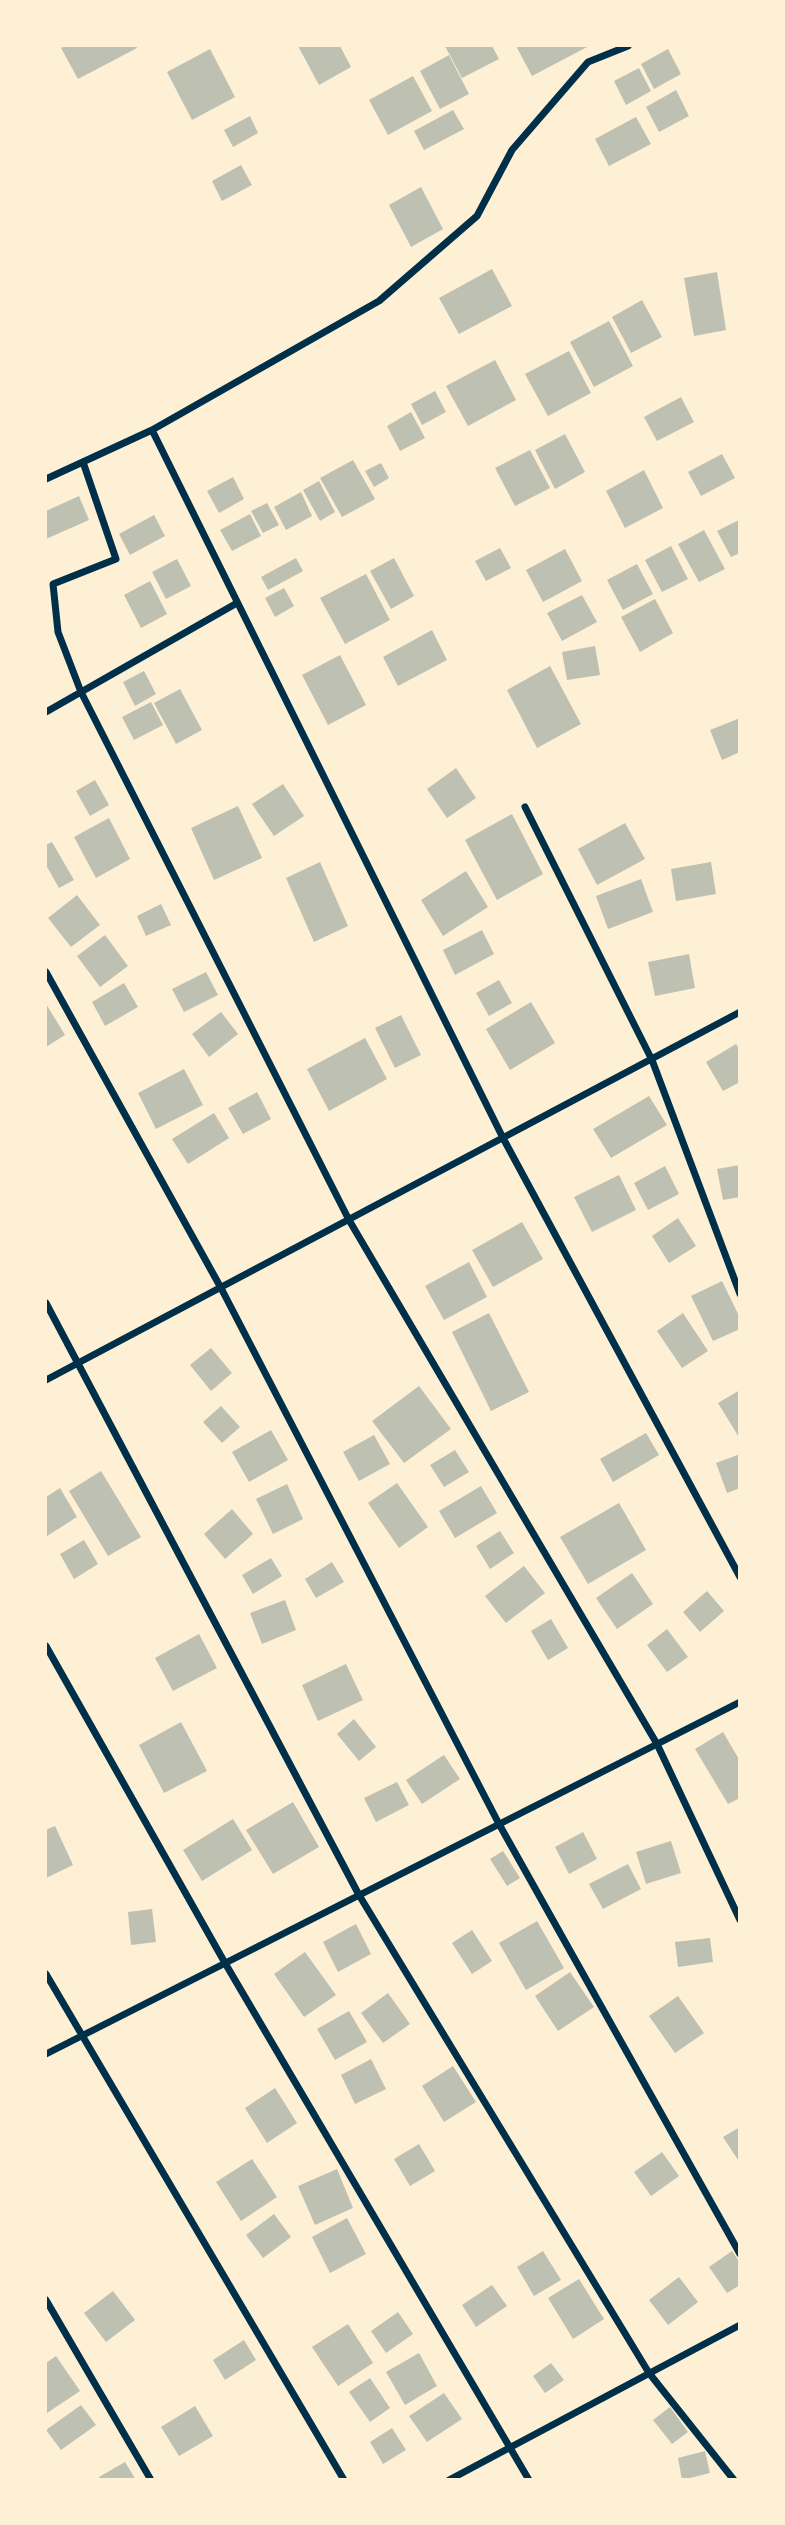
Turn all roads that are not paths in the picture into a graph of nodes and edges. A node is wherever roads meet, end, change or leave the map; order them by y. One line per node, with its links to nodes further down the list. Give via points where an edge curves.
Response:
1 (628, 46): 2 (street, via 588,62 512,150 477,216 379,301)
2 (152, 430): 3 (street); 5 (street)
3 (83, 462): 4 (street); 6 (street, via 116,559 53,583 58,632)
4 (46, 479)
5 (237, 603): 6 (street); 12 (street)
6 (81, 692): 7 (street); 13 (street)
7 (46, 712)
8 (525, 807): 11 (street)
9 (46, 972): 14 (street)
10 (740, 1012): 11 (street)
11 (652, 1060): 12 (street); 15 (street)
12 (503, 1138): 13 (street); 19 (street)
13 (349, 1220): 14 (street); 22 (street)
14 (221, 1288): 17 (street); 23 (street)
15 (740, 1294)
16 (46, 1303): 17 (street)
17 (79, 1363): 18 (street); 24 (street)
18 (46, 1380)
19 (740, 1577)
20 (46, 1646): 26 (street)
21 (740, 1702): 22 (street)
22 (657, 1744): 23 (street); 25 (street)
23 (499, 1824): 24 (street); 30 (street)
24 (359, 1895): 26 (street); 33 (street)
25 (740, 1920)
26 (226, 1963): 28 (street); 34 (street)
27 (46, 1974): 28 (street)
28 (81, 2036): 29 (street); 36 (street)
29 (46, 2054)
30 (740, 2254)
31 (46, 2300): 35 (street)
32 (740, 2325): 33 (street)
33 (649, 2373): 34 (street); 39 (street)
34 (511, 2447): 37 (street); 38 (street)
35 (151, 2480)
36 (344, 2480)
37 (449, 2480)
38 (529, 2480)
39 (734, 2480)

